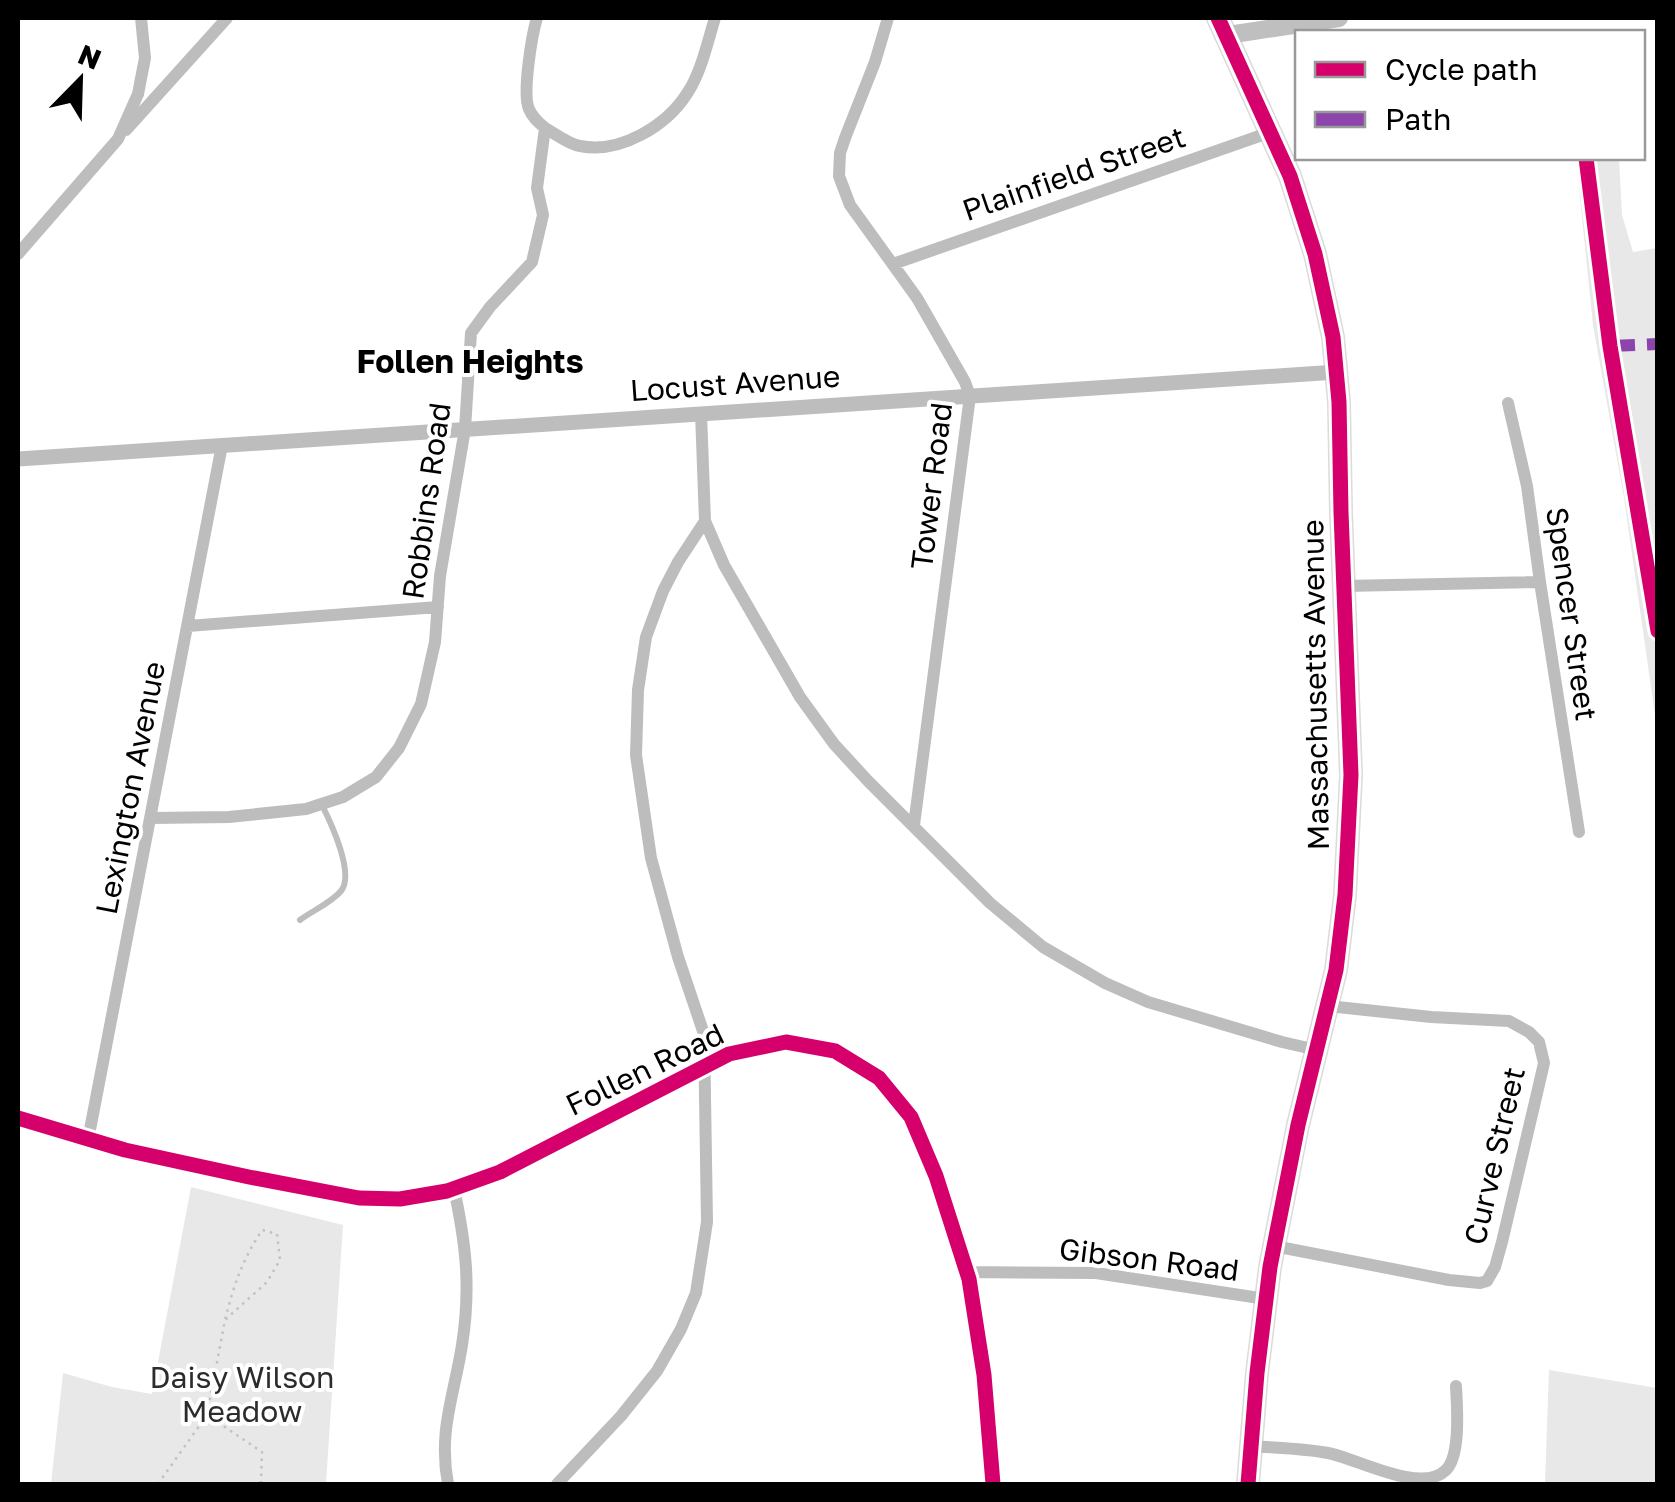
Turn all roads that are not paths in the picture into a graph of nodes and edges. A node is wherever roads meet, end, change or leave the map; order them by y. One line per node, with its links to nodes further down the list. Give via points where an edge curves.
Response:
1 (142, 18): 10 (street, via 138,94)
2 (227, 18): 10 (street)
3 (538, 18): 8 (street, Robbins Road, via 526,105)
4 (716, 18): 8 (street, via 690,90 646,132 611,147 578,146)
5 (888, 18): 12 (street, Tower Road, via 840,153 839,176 850,206)
6 (1339, 18): 7 (main road)
7 (1223, 26): 9 (main road, Massachusetts Avenue)
8 (545, 128): 17 (street, Robbins Road, via 542,215 532,262 471,334)
9 (1271, 132): 12 (street, Plainfield Street); 13 (main road, Massachusetts Avenue, via 1316,254)
10 (118, 139): 11 (street)
11 (18, 254)
12 (893, 264): 14 (street, Tower Road)
13 (1336, 372): 14 (street, Locust Avenue); 22 (main road, Massachusetts Avenue)
14 (970, 396): 16 (street, Locust Avenue); 27 (street, Tower Road)
15 (1508, 404): 21 (street, Spencer Street)
16 (702, 413): 17 (street, Locust Avenue); 20 (street)
17 (464, 429): 18 (street, Locust Avenue); 23 (street, Robbins Road)
18 (222, 446): 19 (street, Locust Avenue); 24 (street, Lexington Avenue)
19 (18, 459)
20 (705, 522): 27 (street, via 800,697 834,744); 32 (street, via 663,590 646,638 636,755 651,858 704,1034)
21 (1540, 582): 22 (street); 28 (street, Spencer Street)
22 (1344, 586): 30 (main road, Massachusetts Avenue, via 1351,775 1345,896)
23 (438, 607): 24 (street); 25 (street, Robbins Road, via 421,704 399,748 376,777)
24 (188, 626): 26 (street, Lexington Avenue)
25 (322, 804): 26 (street, Robbins Road, via 229,817); 29 (lane, via 346,882)
26 (151, 818): 34 (street, Lexington Avenue)
27 (914, 825): 31 (street, via 1042,947 1105,983 1148,1002)
28 (1579, 832)
29 (300, 920)
30 (1328, 1006): 31 (main road, Massachusetts Avenue); 36 (street, Curve Street, via 1509,1021 1539,1042 1544,1063 1502,1242 1486,1282)
31 (1317, 1050): 36 (main road, Massachusetts Avenue)
32 (704, 1068): 35 (street, Follen Road); 37 (street, Follen Road, via 730,1054 786,1042 835,1051 879,1078 911,1117); 42 (street, via 707,1222 696,1293 658,1372)
33 (18, 1118): 34 (street, Follen Road)
34 (88, 1140): 35 (street, Follen Road, via 358,1198)
35 (454, 1189): 41 (street, via 469,1286 444,1425)
36 (1274, 1246): 38 (main road, Massachusetts Avenue)
37 (966, 1272): 38 (street, Gibson Road, via 1096,1272); 43 (street, Follen Road, via 984,1375)
38 (1266, 1299): 40 (main road, Massachusetts Avenue)
39 (1456, 1386): 40 (street, via 1454,1452 1440,1474 1405,1477 1332,1454)
40 (1251, 1446): 44 (main road, Massachusetts Avenue)
41 (448, 1484)
42 (557, 1484)
43 (992, 1484)
44 (1248, 1484)

